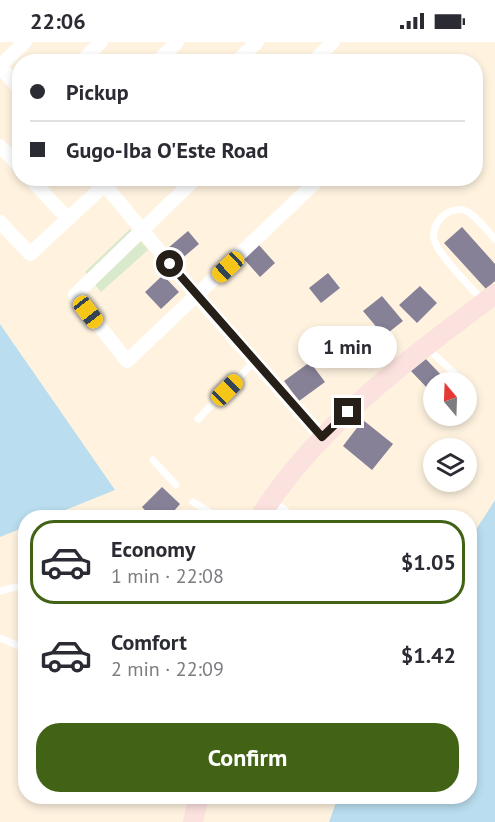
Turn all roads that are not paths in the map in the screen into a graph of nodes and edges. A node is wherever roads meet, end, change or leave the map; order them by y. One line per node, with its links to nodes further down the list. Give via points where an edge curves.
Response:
1 (25, 42): 7 (street)
2 (101, 42): 8 (street)
3 (177, 42): 9 (street)
4 (257, 42): 10 (street)
5 (333, 42): 11 (street)
6 (12, 54): 12 (street)
7 (12, 54)
8 (89, 54)
9 (165, 54)
10 (244, 54)
11 (324, 54)
12 (0, 66): 13 (street)
13 (12, 80)
14 (0, 146): 15 (street)
15 (12, 159)
16 (37, 186): 21 (street)
17 (100, 186): 21 (street)
18 (109, 186): 23 (street)
19 (188, 186): 23 (street)
20 (312, 186): 25 (street)
21 (68, 219): 22 (street, via 30,254)
22 (0, 222)
23 (144, 231): 25 (street); 25 (street, via 75,295 127,361)
24 (495, 239): 26 (lane, via 468,212 458,210 447,213 432,233 435,245)
25 (197, 296): 28 (street)
26 (490, 298): 27 (main road)
27 (425, 346): 29 (lane); 31 (main road)
28 (255, 361): 30 (lane); 31 (street)
29 (452, 372)
30 (198, 419)
31 (322, 437): 36 (main road)
32 (153, 460): 33 (lane)
33 (176, 485)
34 (193, 502): 35 (lane)
35 (206, 510)
36 (264, 510)
37 (18, 588): 38 (lane)
38 (0, 591)
39 (0, 639): 40 (lane)
40 (18, 646)
41 (197, 804): 42 (main road)
42 (193, 822)

